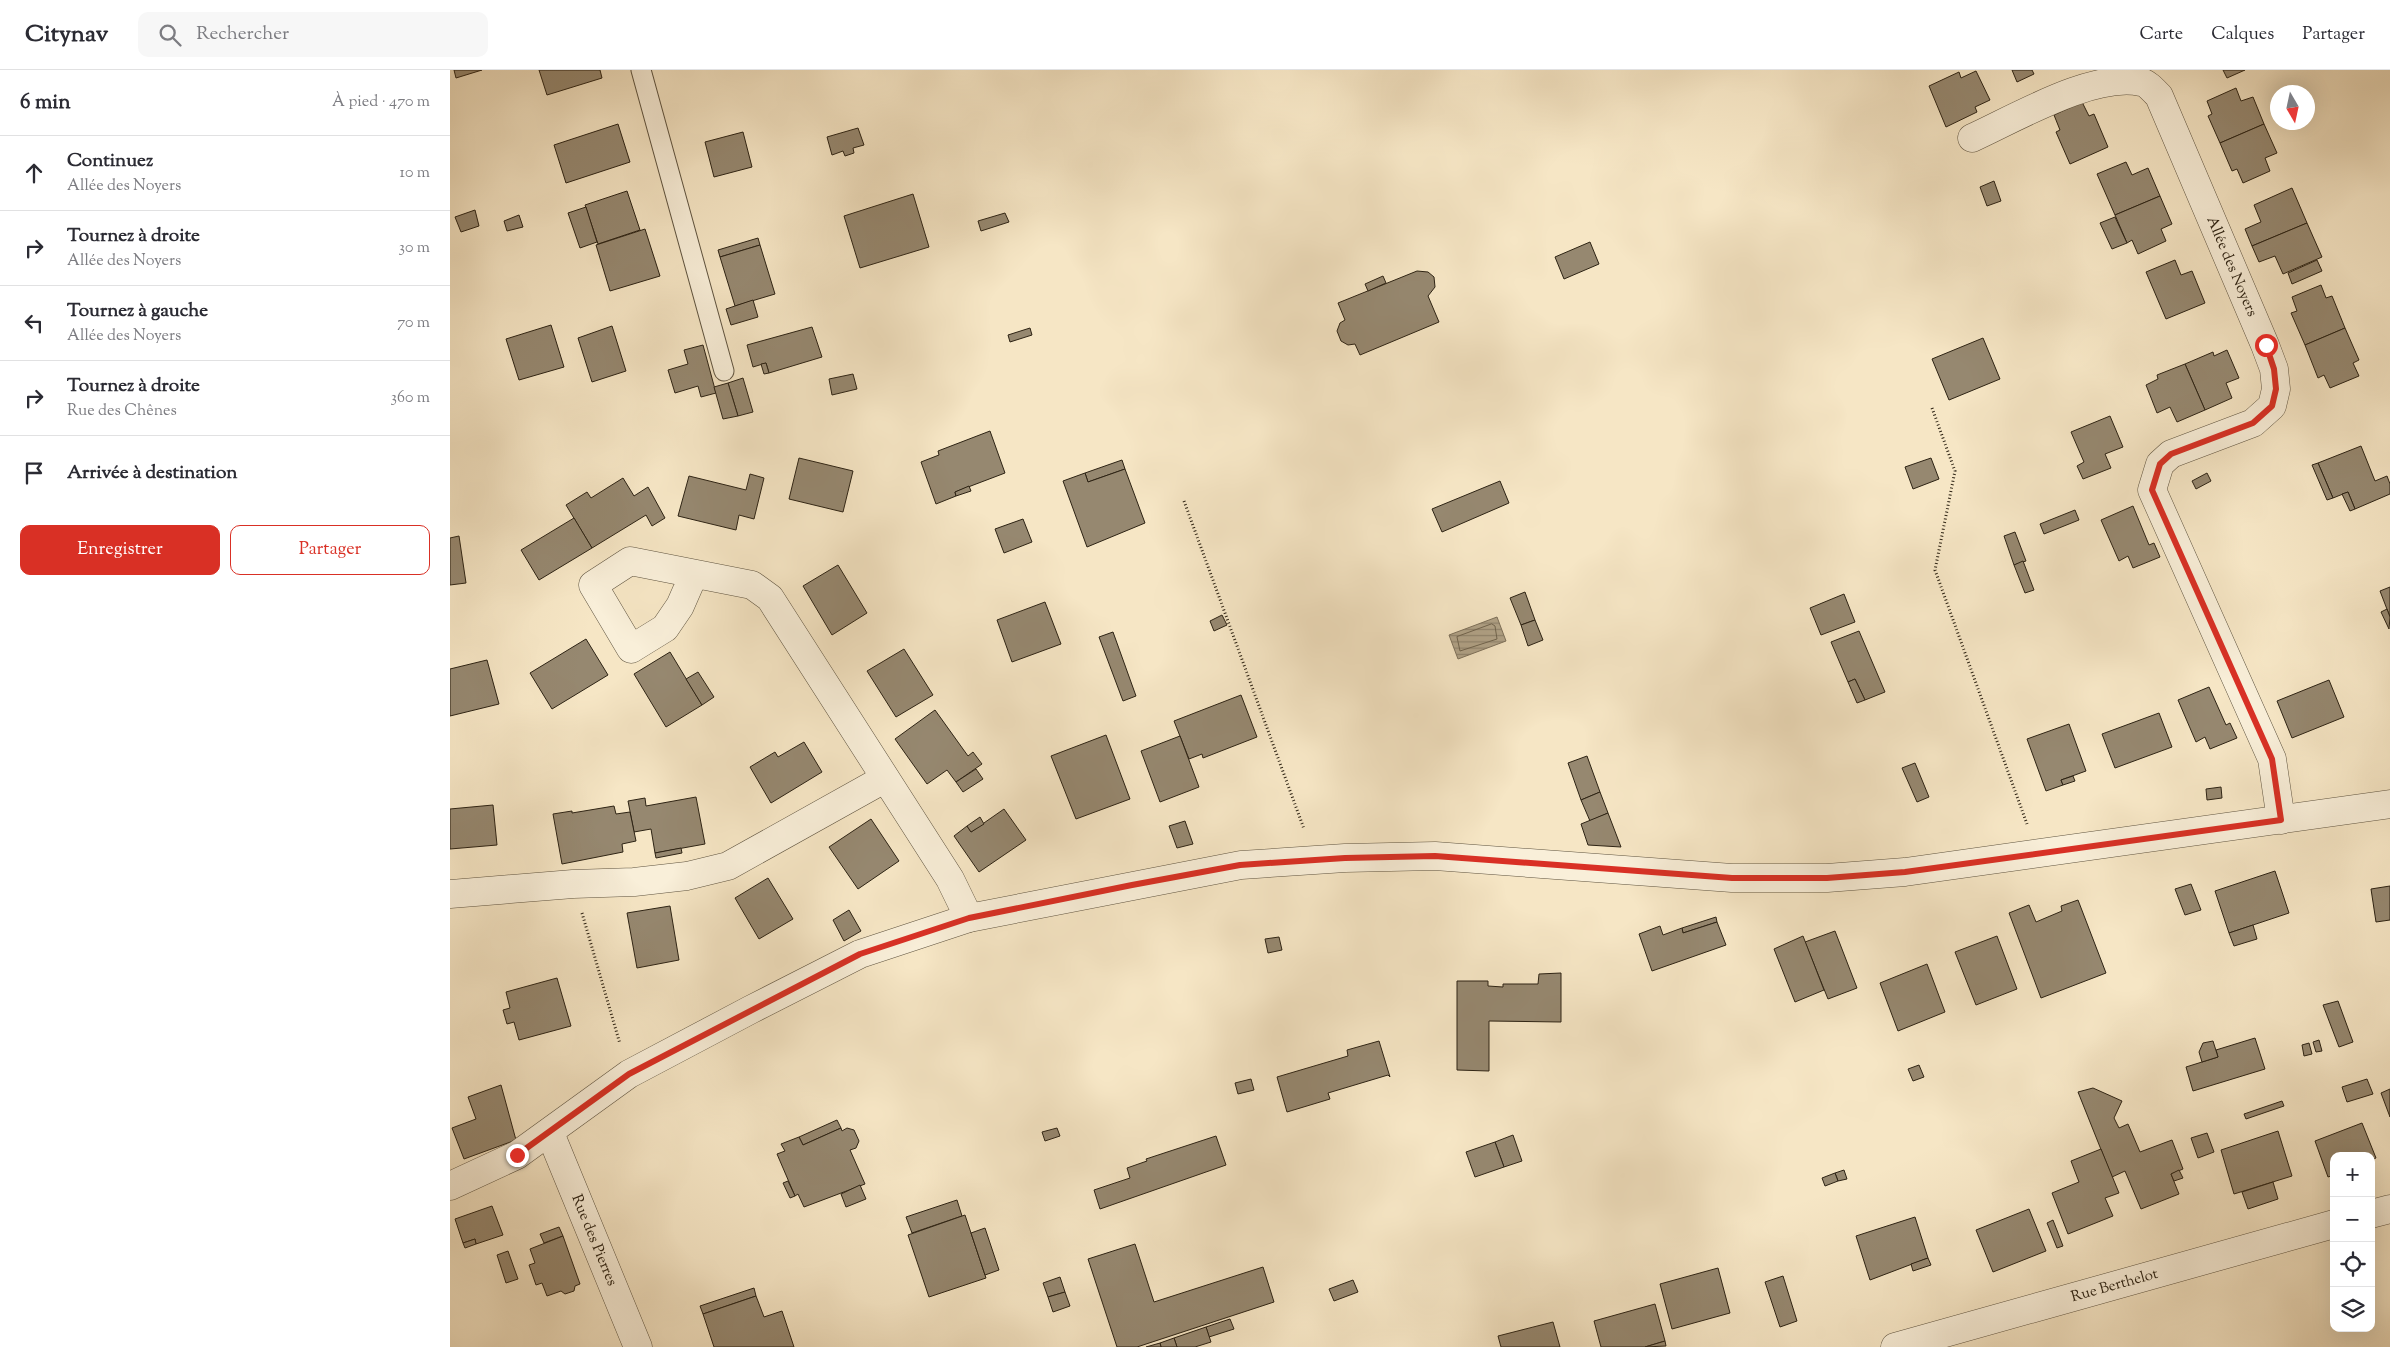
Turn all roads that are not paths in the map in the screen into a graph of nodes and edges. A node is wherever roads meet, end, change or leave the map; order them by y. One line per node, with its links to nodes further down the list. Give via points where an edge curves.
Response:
1 (641, 70): 3 (lane)
2 (1972, 138): 7 (street, Allée des Noyers, via 2079,89 2115,81 2143,82 2159,96 2266,345 2276,389 2272,406 2253,423 2171,454 2160,464 2152,490 2272,759)
3 (724, 371)
4 (694, 574): 5 (street, via 752,585 770,598)
5 (884, 779): 8 (street, via 728,866 687,876 634,882); 9 (street, via 950,879)
6 (2390, 804): 7 (street)
7 (2281, 820): 9 (street, via 1905,872 1827,878 1732,878 1435,856 1240,865)
8 (450, 894)
9 (969, 918): 10 (street, via 860,954 629,1074)
10 (550, 1133): 11 (street, via 517,1155); 15 (street, Rue des Pierres)
11 (450, 1186)
12 (2390, 1209): 13 (street)
13 (2375, 1213)
14 (2330, 1225): 16 (street, Rue Berthelot)
15 (638, 1347)
16 (1895, 1347)

